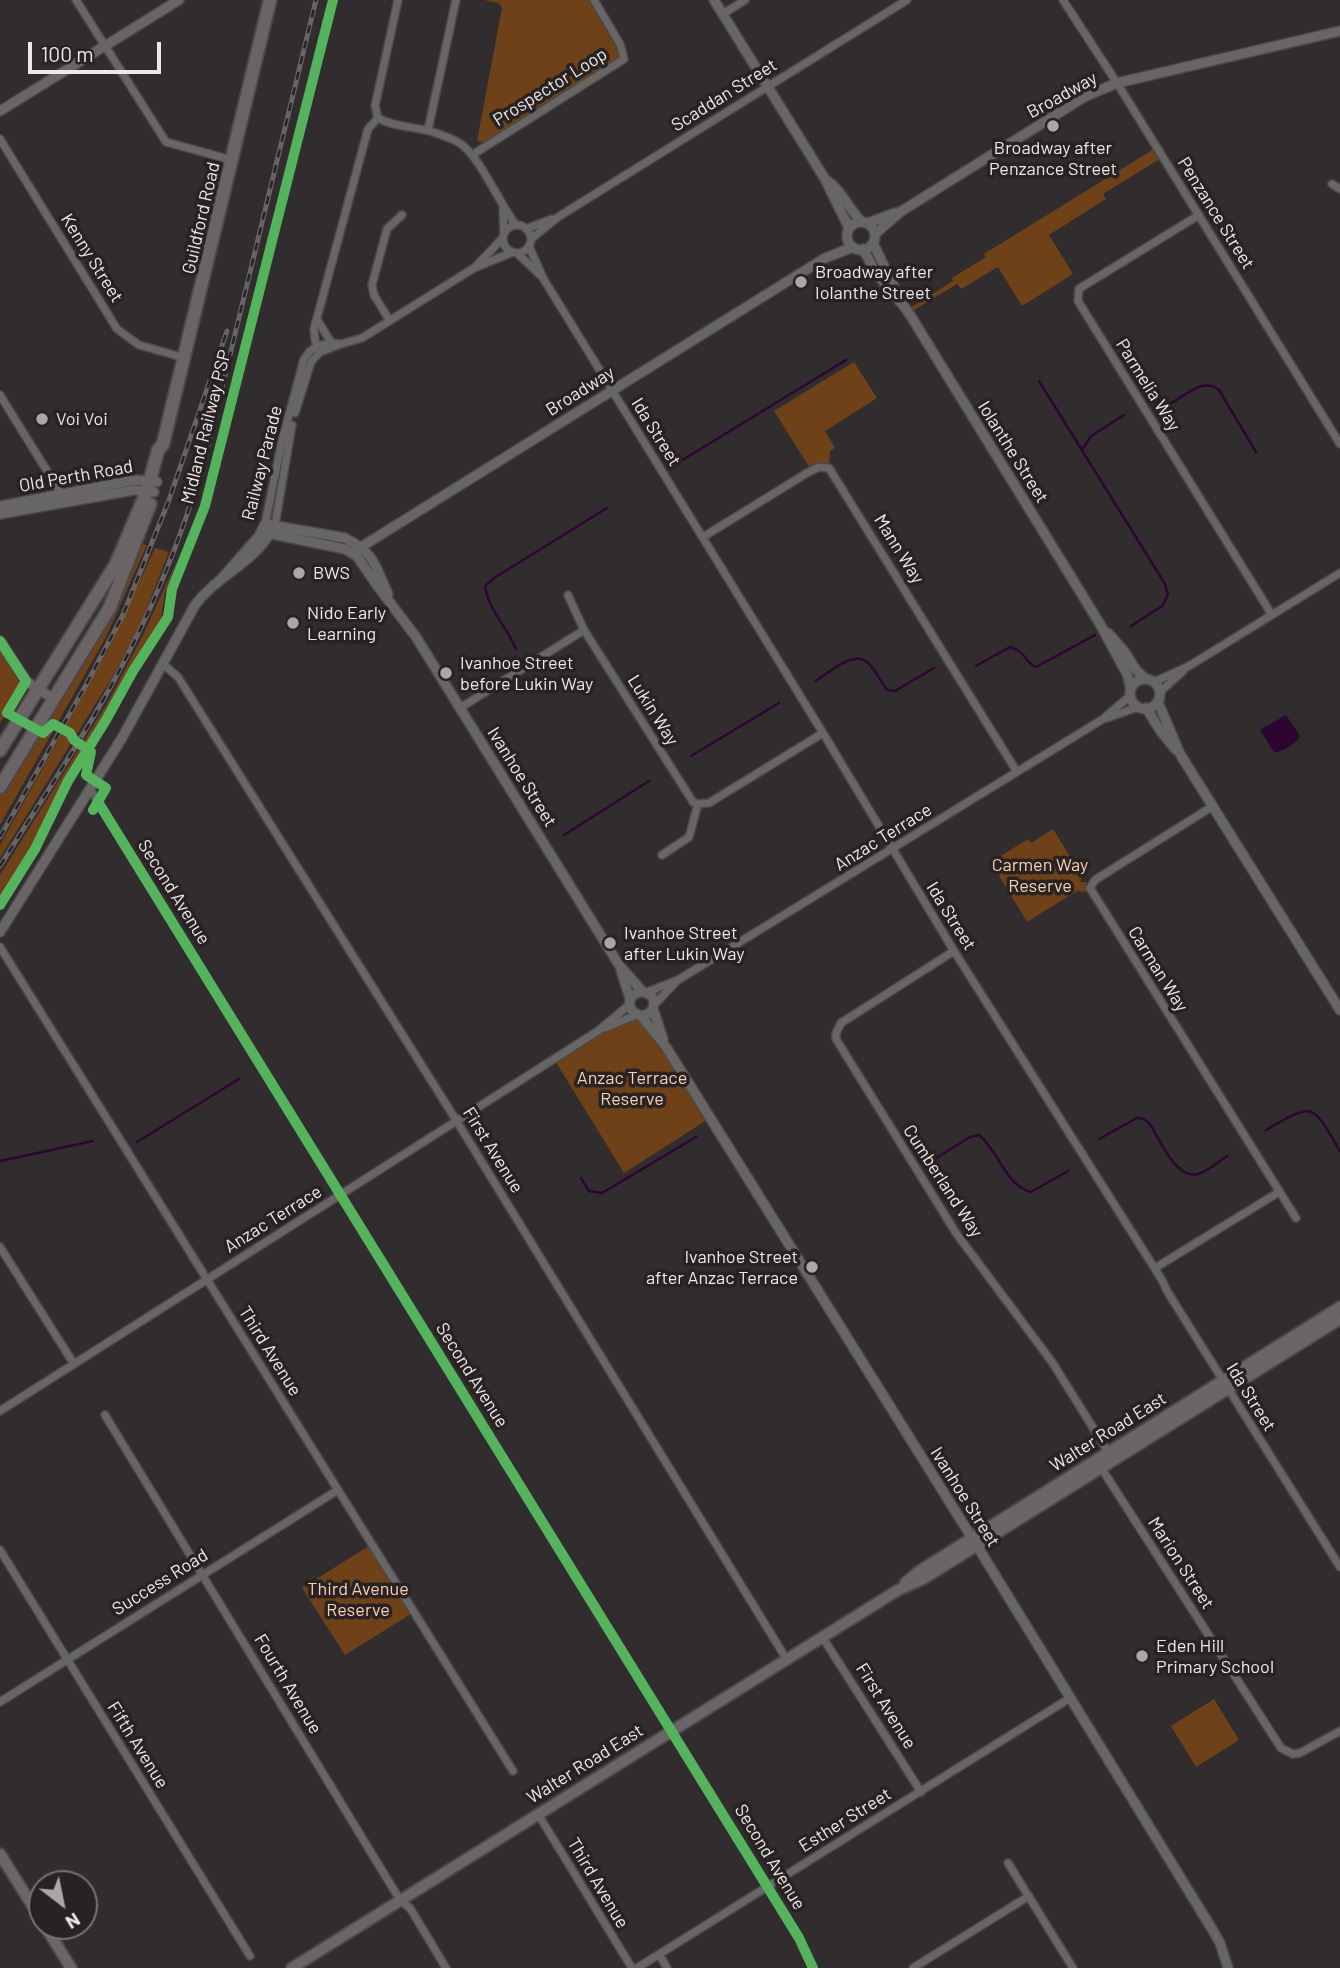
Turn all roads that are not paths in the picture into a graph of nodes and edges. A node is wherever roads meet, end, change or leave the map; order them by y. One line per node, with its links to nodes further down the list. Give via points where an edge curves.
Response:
1 (76, 0): 13 (street)
2 (179, 0): 13 (street)
3 (270, 0): 21 (highway, Guildford Road)
4 (398, 0): 17 (street, via 375,106)
5 (456, 0): 18 (street)
6 (594, 0): 20 (street, Prospector Loop, via 624,59)
7 (714, 0): 11 (street)
8 (745, 0): 11 (street)
9 (907, 0): 15 (street, Scaddan Street)
10 (1063, 0): 14 (street, Penzance Street)
11 (723, 14): 15 (street)
12 (1340, 31): 14 (street, Broadway)
13 (105, 46): 16 (street); 21 (street, via 166,142)
14 (1117, 83): 26 (street, Broadway, via 1086,96); 28 (street, Penzance Street)
15 (769, 86): 22 (street); 29 (street, Scaddan Street)
16 (0, 111)
17 (378, 118): 18 (street); 43 (street, Railway Parade, via 368,129)
18 (428, 130): 20 (street, via 460,143)
19 (0, 139): 47 (street, Kenny Street, via 117,329 139,345)
20 (472, 155): 25 (street)
21 (232, 160): 47 (highway, Guildford Road)
22 (825, 180): 30 (street, via 840,190 852,212); 33 (street)
23 (1332, 184): 24 (street)
24 (1340, 189)
25 (503, 208): 31 (street); 34 (street)
26 (900, 212): 30 (street, Broadway); 35 (street, Broadway)
27 (402, 215): 44 (street, via 387,229 372,285)
28 (1199, 215): 50 (street, Penzance Street); 60 (street, Parmelia Way, via 1079,289 1079,301)
29 (558, 217): 32 (street, Scaddan Street); 36 (street, Scaddan Street)
30 (864, 222): 33 (street, Broadway); 35 (street, Iolanthe Street)
31 (516, 225): 32 (street); 34 (street)
32 (526, 229): 36 (street)
33 (848, 233): 37 (street, Iolanthe Street); 39 (street, Broadway)
34 (504, 235): 38 (street, via 505,247); 40 (street)
35 (874, 238): 37 (street, Broadway); 42 (street, Iolanthe Street)
36 (530, 243): 38 (street); 41 (street, Ida Street)
37 (858, 248): 39 (street, Broadway); 42 (street, Iolanthe Street)
38 (515, 253): 40 (street); 41 (street, Ida Street)
39 (825, 258): 48 (street, Broadway)
40 (474, 268): 44 (street)
41 (543, 278): 48 (street, Ida Street)
42 (899, 298): 61 (street, Iolanthe Street)
43 (318, 321): 45 (street); 46 (street, Railway Parade, via 314,329)
44 (390, 321): 45 (street, via 362,338)
45 (332, 346): 46 (street)
46 (319, 349): 55 (street, Railway Parade, via 306,371)
47 (185, 359): 51 (highway, Guildford Road, via 163,444 166,450)
48 (612, 390): 56 (street, Ida Street); 57 (street, Broadway)
49 (0, 395): 52 (street)
50 (1340, 444)
51 (152, 487): 52 (street, Old Perth Road); 67 (highway, Guildford Road, via 116,564); 70 (highway, Guildford Road, via 110,607)
52 (61, 497): 53 (street, Old Perth Road); 54 (street, Old Perth Road)
53 (0, 506)
54 (0, 514)
55 (268, 529): 57 (street, via 345,538); 64 (street, Railway Parade, via 255,554 195,605)
56 (703, 537): 74 (street, Ida Street); 77 (street, Mann Way, via 807,472 829,468)
57 (356, 549): 72 (street, Ivanhoe Street)
58 (1340, 573): 60 (street)
59 (568, 595): 62 (street, Lukin Way)
60 (1272, 615): 65 (street)
61 (1100, 624): 66 (street, Iolanthe Street, via 1136,670); 68 (street, Iolanthe Street, via 1127,674)
62 (584, 630): 72 (street); 80 (street, Lukin Way)
63 (0, 642): 67 (street, via 26,681)
64 (163, 664): 79 (street, Railway Parade); 96 (street, First Avenue, via 178,677)
65 (1189, 666): 66 (street); 69 (street)
66 (1150, 680): 68 (street, via 1135,683); 69 (street, Iolanthe Street)
67 (39, 690): 70 (street); 75 (highway, Guildford Road)
68 (1131, 692): 71 (street, Iolanthe Street); 73 (street, Anzac Terrace)
69 (1159, 697): 71 (street); 76 (street)
70 (54, 699): 78 (highway, Guildford Road)
71 (1142, 707): 73 (street, Anzac Terrace); 76 (street)
72 (460, 708): 87 (street, Ivanhoe Street)
73 (1103, 719): 77 (street, Anzac Terrace)
74 (823, 733): 80 (street, via 709,803); 82 (street, Ida Street)
75 (0, 750)
76 (1180, 754): 81 (street)
77 (1017, 772): 82 (street, Anzac Terrace)
78 (0, 787)
79 (90, 789): 84 (street, Railway Parade); 98 (street, Second Avenue)
80 (698, 804): 83 (street, via 689,837)
81 (1213, 806): 92 (street); 97 (street, Carman Way, via 1095,880 1090,888)
82 (892, 850): 86 (street, Ida Street); 88 (street, Anzac Terrace)
83 (662, 855)
84 (0, 932)
85 (0, 947): 102 (street, Third Avenue)
86 (954, 951): 101 (street, Ida Street); 109 (street, Cumberland Way, via 841,1023 836,1039 956,1233 1052,1362)
87 (619, 965): 89 (street, Ivanhoe Street); 90 (street, Ivanhoe Street)
88 (678, 980): 89 (street, Anzac Terrace); 91 (street, Anzac Terrace)
89 (644, 992): 90 (street, via 634,994); 91 (street, via 652,996)
90 (630, 1002): 93 (street); 94 (street, Anzac Terrace)
91 (654, 1007): 93 (street); 95 (street, Ivanhoe Street)
92 (1340, 1010)
93 (638, 1016): 94 (street, Anzac Terrace); 95 (street, Ivanhoe Street)
94 (598, 1031): 96 (street, Anzac Terrace)
95 (666, 1047): 112 (street, Ivanhoe Street)
96 (456, 1120): 98 (street, Anzac Terrace); 117 (street, First Avenue)
97 (1279, 1192): 99 (street, Carman Way); 101 (street)
98 (340, 1194): 102 (street, Anzac Terrace); 121 (street, Second Avenue)
99 (1296, 1218)
100 (0, 1247): 105 (street)
101 (1155, 1268): 106 (street, Ida Street)
102 (207, 1279): 105 (street, Anzac Terrace); 111 (street, Third Avenue)
103 (1340, 1307): 106 (main road, Walter Road East)
104 (1340, 1319): 106 (main road, Walter Road East)
105 (74, 1363): 107 (street, Anzac Terrace)
106 (1225, 1386): 109 (main road, Walter Road East); 114 (street, Ida Street)
107 (0, 1410)
108 (105, 1415): 115 (street, Fourth Avenue)
109 (1111, 1457): 110 (main road, Walter Road East)
110 (1100, 1464): 112 (main road, Walter Road East); 122 (street, Marion Street, via 1277,1742 1287,1752 1300,1753)
111 (338, 1490): 115 (street, Success Road); 123 (street, Third Avenue)
112 (974, 1541): 116 (main road, Walter Road East, via 923,1579); 119 (street, Ivanhoe Street)
113 (0, 1550): 118 (street, Fifth Avenue)
114 (1340, 1567)
115 (203, 1574): 118 (street, Success Road); 131 (street, Fourth Avenue)
116 (823, 1638): 117 (main road, Walter Road East); 124 (street, First Avenue)
117 (787, 1660): 121 (main road, Walter Road East)
118 (66, 1661): 120 (street, Success Road); 134 (street, Fifth Avenue)
119 (1070, 1698): 124 (street, Esther Street); 143 (street, Ivanhoe Street, via 1212,1929)
120 (0, 1702)
121 (672, 1731): 125 (main road, Walter Road East); 128 (street, Second Avenue)
122 (1340, 1731)
123 (513, 1771)
124 (921, 1791): 128 (street, Esther Street)
125 (538, 1814): 131 (main road, Walter Road East); 138 (street, Third Avenue)
126 (0, 1854): 130 (main road)
127 (1007, 1863): 129 (street)
128 (768, 1887): 133 (street, Esther Street); 140 (street, Second Avenue)
129 (1029, 1896): 141 (street); 142 (street)
130 (28, 1899)
131 (400, 1900): 136 (main road, Walter Road East); 137 (street, Fourth Avenue, via 410,1908)
132 (54, 1940): 135 (main road)
133 (659, 1954): 138 (street, Esther Street); 139 (street)
134 (250, 1956)
135 (71, 1968)
136 (292, 1968)
137 (446, 1968)
138 (634, 1968)
139 (667, 1968)
140 (813, 1968)
141 (913, 1968)
142 (1073, 1968)
143 (1228, 1968)

